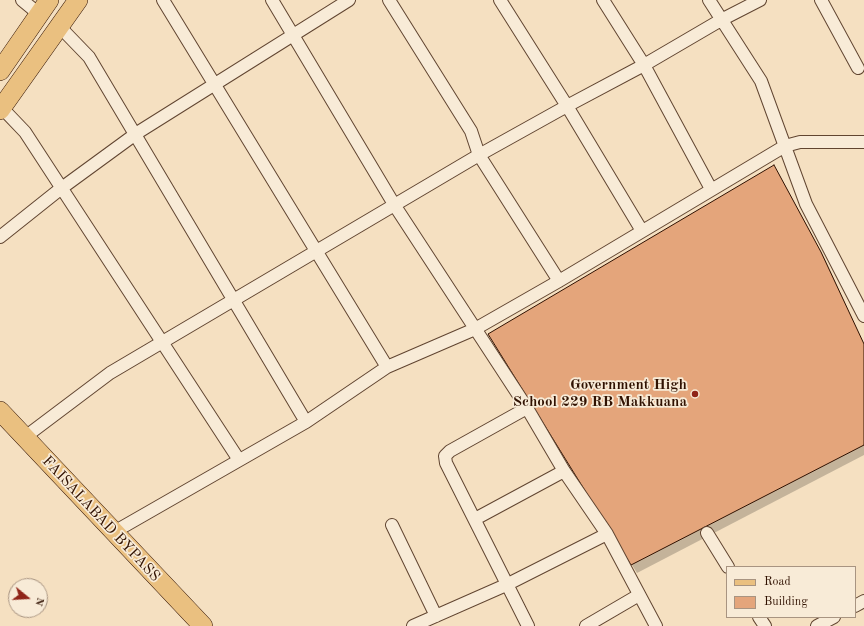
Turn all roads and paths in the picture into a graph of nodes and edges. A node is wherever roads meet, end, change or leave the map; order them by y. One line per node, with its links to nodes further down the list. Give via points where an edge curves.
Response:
1 (22, 0): 12 (street)
2 (78, 0): 14 (main road)
3 (163, 0): 19 (street)
4 (272, 0): 15 (street)
5 (349, 0): 15 (street)
6 (389, 0): 25 (street, via 471,131)
7 (500, 0): 20 (street)
8 (604, 0): 16 (street)
9 (709, 0): 13 (street)
10 (760, 0): 13 (street)
11 (820, 0): 17 (street)
12 (44, 7): 18 (main road)
13 (721, 20): 16 (street); 24 (street, via 761,81)
14 (59, 26): 21 (main road); 22 (street, via 89,57)
15 (293, 35): 19 (street); 28 (street)
16 (644, 65): 20 (street); 27 (street)
17 (858, 68)
18 (0, 71)
19 (214, 83): 22 (street); 31 (street)
20 (567, 106): 25 (street); 29 (street)
21 (1, 109): 26 (street, via 25,132)
22 (134, 134): 26 (street); 33 (street)
23 (864, 142): 24 (street, via 800,142)
24 (785, 146): 27 (street); 34 (street, via 806,204)
25 (479, 155): 28 (street); 32 (street)
26 (61, 188): 30 (street); 36 (street)
27 (711, 189): 29 (street)
28 (395, 206): 31 (street); 35 (street)
29 (642, 231): 32 (street)
30 (0, 237)
31 (317, 252): 33 (street); 37 (street)
32 (558, 281): 35 (street)
33 (233, 301): 36 (street); 40 (street)
34 (864, 316)
35 (475, 329): 37 (street); 38 (street)
36 (162, 342): 41 (street, via 110,373); 42 (street)
37 (387, 367): 40 (street)
38 (527, 408): 43 (street); 44 (street, via 445,456 446,463)
39 (0, 411): 41 (main road, FAISALABAD BYPASS)
40 (306, 422): 42 (street)
41 (25, 437): 46 (main road, FAISALABAD BYPASS)
42 (239, 460): 46 (street)
43 (564, 471): 44 (street); 48 (street)
44 (475, 519): 50 (street)
45 (392, 525): 52 (street)
46 (114, 532): 54 (main road, FAISALABAD BYPASS)
47 (707, 533): 49 (street)
48 (607, 534): 50 (street); 51 (street)
49 (727, 566)
50 (506, 585): 52 (street); 56 (street)
51 (639, 595): 57 (street); 58 (street)
52 (436, 616): 55 (street)
53 (832, 618): 59 (street)
54 (203, 626)
55 (413, 626)
56 (528, 626)
57 (586, 626)
58 (656, 626)
59 (817, 626)

